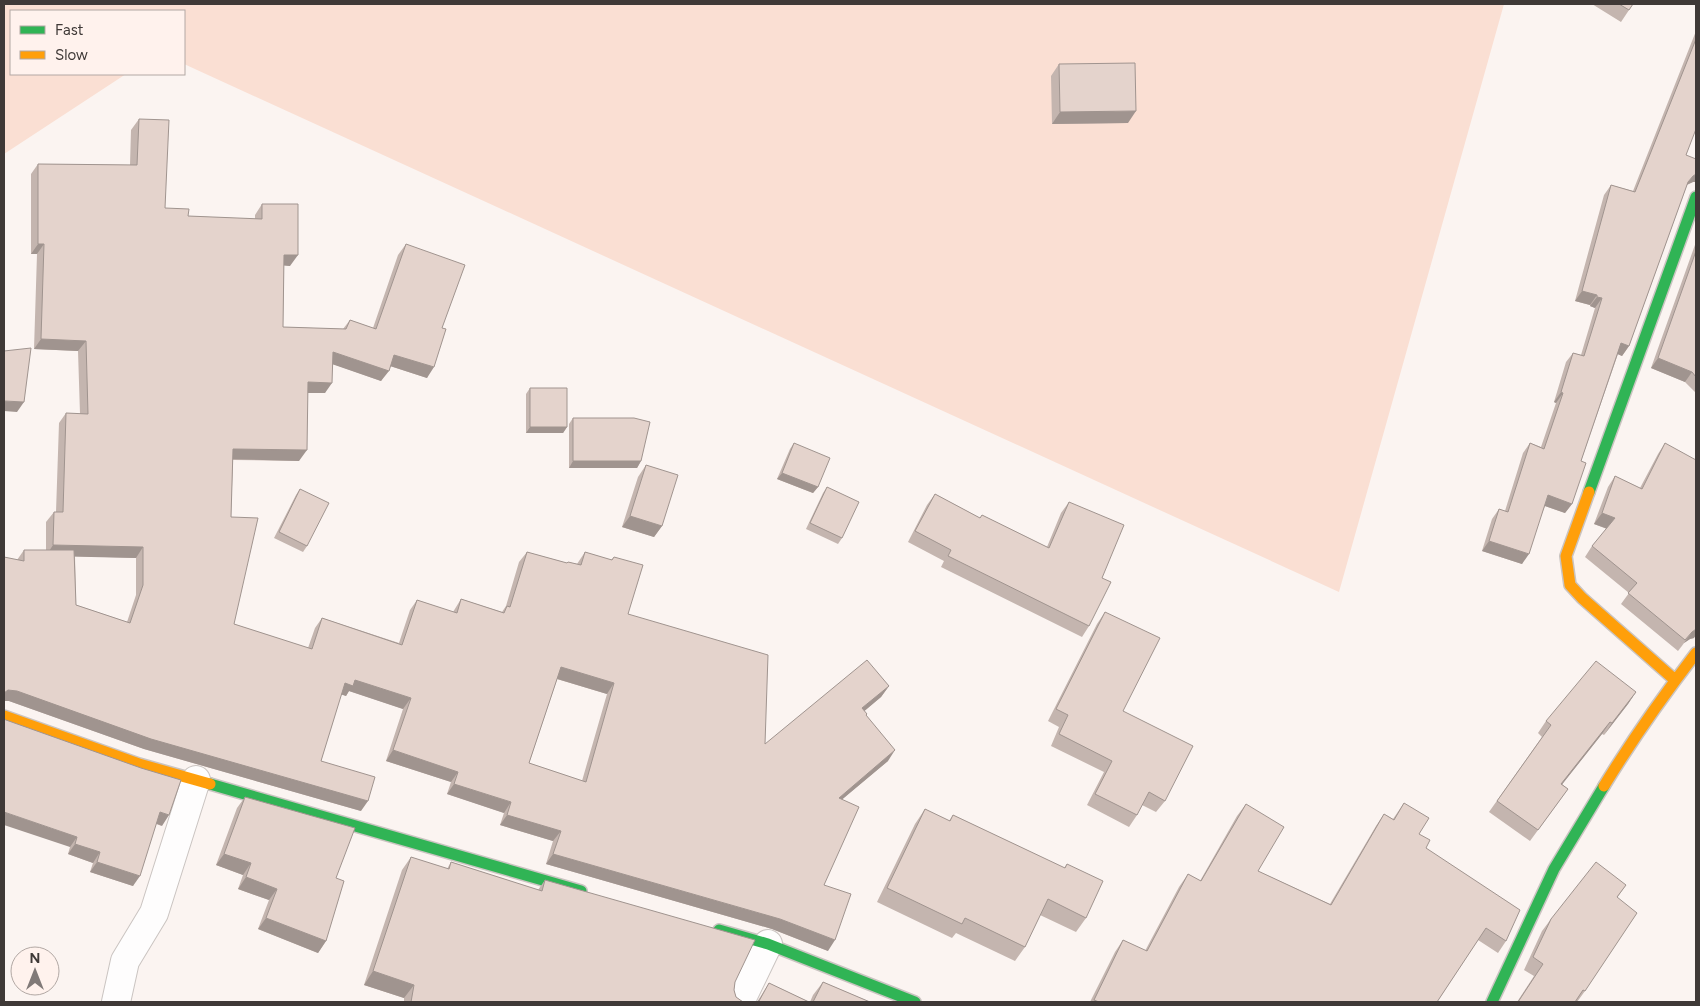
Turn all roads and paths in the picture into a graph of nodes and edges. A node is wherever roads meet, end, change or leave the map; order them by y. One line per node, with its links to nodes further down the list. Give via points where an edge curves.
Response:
1 (1696, 197): 3 (street, via 1566,556 1570,585)
2 (1696, 653): 3 (street)
3 (1675, 680): 12 (street, via 1619,761 1554,869)
4 (4, 716): 5 (street, via 139,764)
5 (196, 780): 6 (street); 9 (street, via 154,913 125,961)
6 (596, 895)
7 (711, 928): 8 (street)
8 (768, 944): 10 (street); 11 (street)
9 (116, 1002)
10 (740, 1002)
11 (915, 1002)
12 (1492, 1002)

